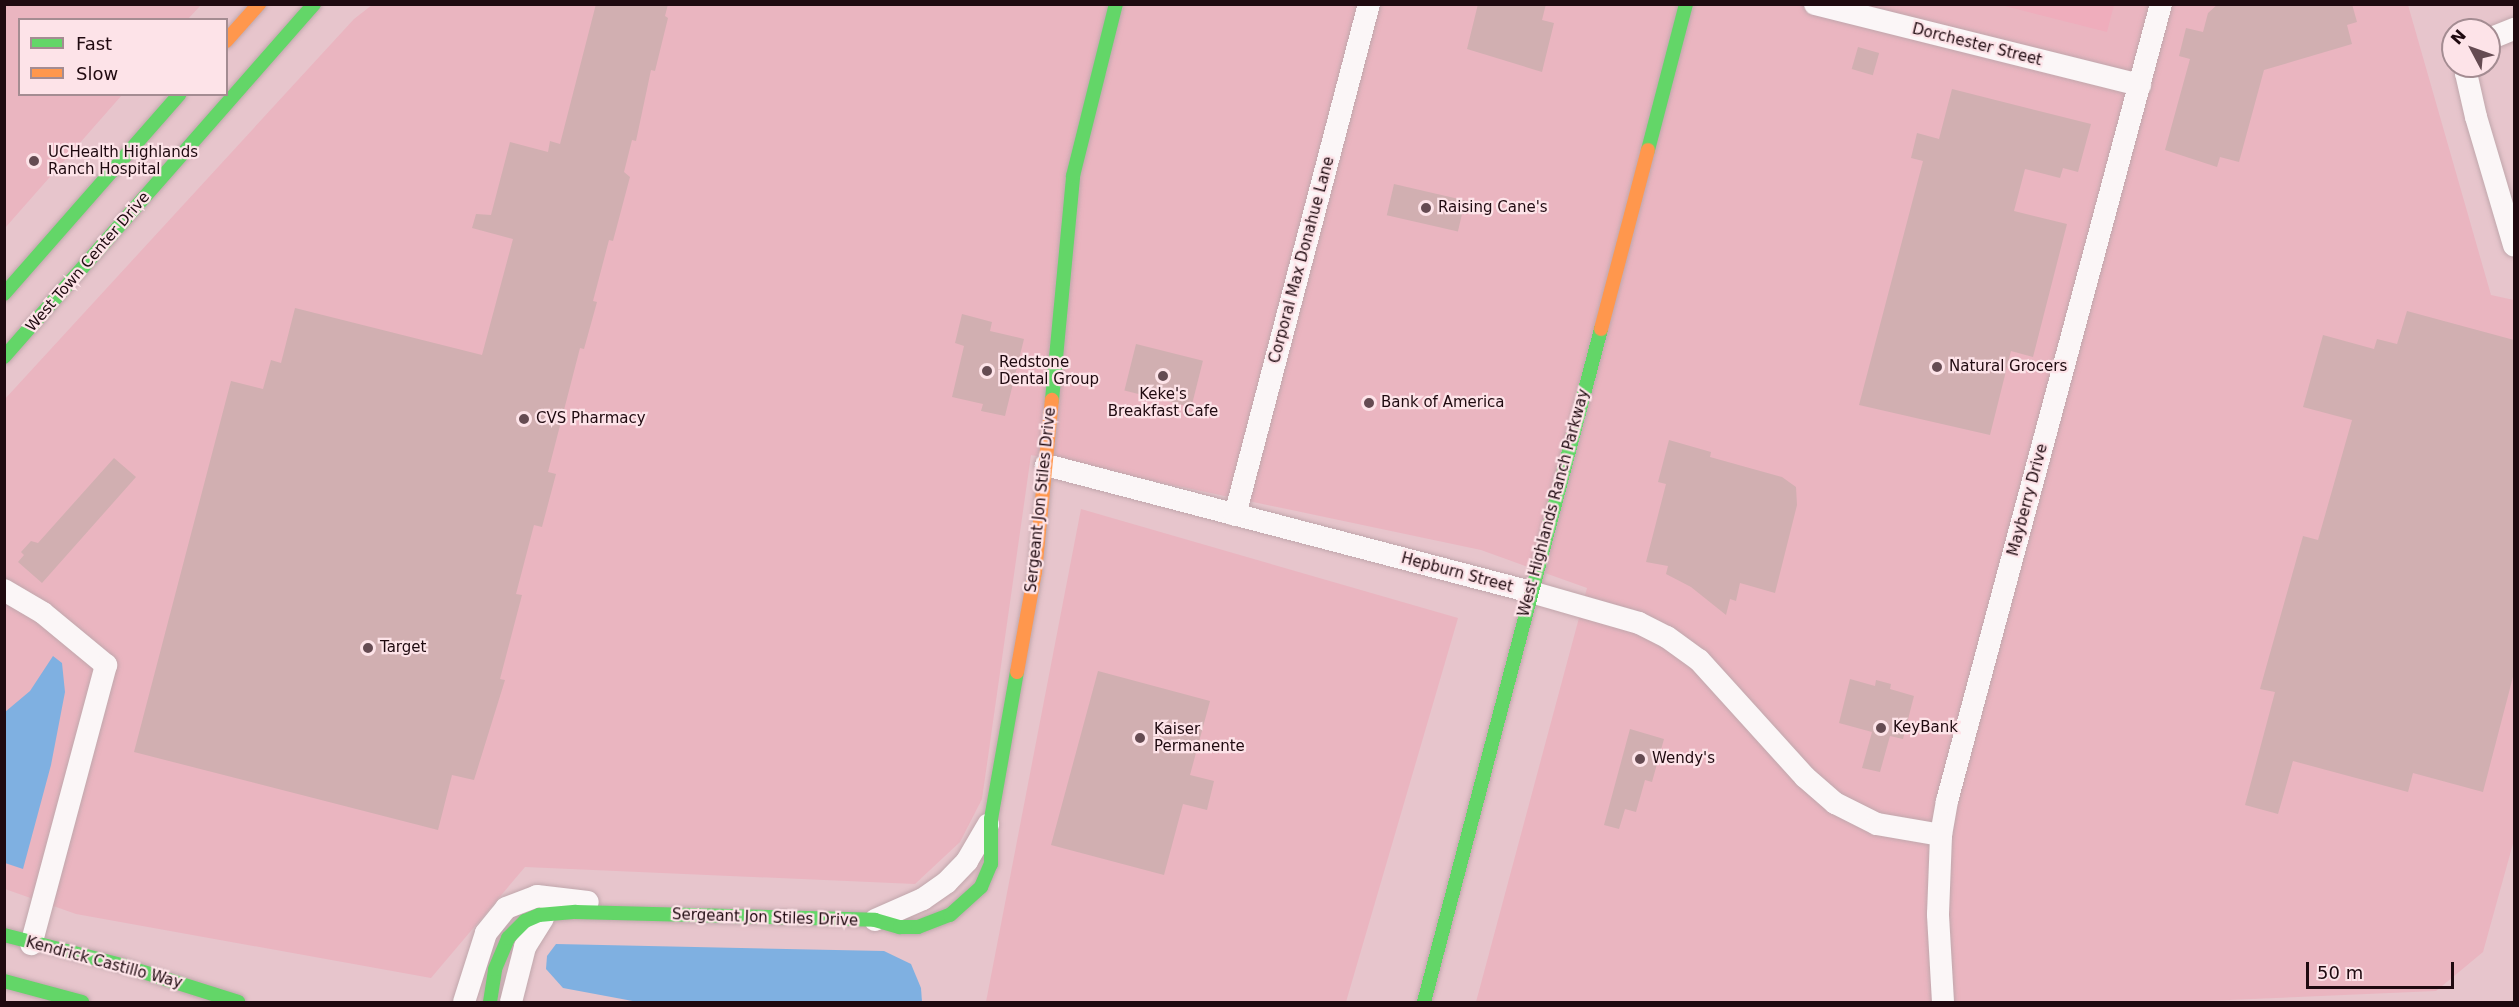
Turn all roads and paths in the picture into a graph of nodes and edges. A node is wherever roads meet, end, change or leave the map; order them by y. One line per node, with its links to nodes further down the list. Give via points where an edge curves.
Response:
1 (259, 4): 8 (street)
2 (314, 4): 14 (street, West Town Center Drive)
3 (1116, 4): 15 (street, Sergeant Jon Stiles Drive, via 1073,176)
4 (1369, 4): 16 (street, Corporal Max Donahue Lane)
5 (1686, 4): 18 (street, West Highlands Ranch Parkway)
6 (1815, 4): 10 (street, Dorchester Street)
7 (2161, 4): 10 (street, Mayberry Drive)
8 (228, 39)
9 (2467, 78): 12 (street)
10 (2139, 85): 20 (street, Mayberry Drive, via 1978,681)
11 (178, 96): 13 (street)
12 (2514, 245)
13 (4, 294)
14 (4, 357)
15 (1046, 465): 16 (street, Hepburn Street); 19 (street, Sergeant Jon Stiles Drive, via 1034,583)
16 (1235, 515): 18 (street, Hepburn Street)
17 (4, 590): 25 (street, via 43,613 106,665)
18 (1531, 591): 20 (street, Hepburn Street, via 1618,616 1668,637 1701,663 1805,777 1835,803 1877,824); 32 (street, West Highlands Ranch Parkway)
19 (991, 819): 23 (street, Sergeant Jon Stiles Drive, via 976,848 947,882 922,899)
20 (1941, 836): 33 (street, Mayberry Drive, via 1938,914)
21 (545, 914): 22 (street, Sergeant Jon Stiles Drive); 30 (street, Sergeant Jon Stiles Drive, via 525,921 508,938 495,969); 31 (street, via 525,947)
22 (654, 914): 23 (street, Sergeant Jon Stiles Drive); 29 (street, Sergeant Jon Stiles Drive, via 560,897 537,896 518,901 491,925)
23 (875, 920)
24 (4, 935): 25 (street, Kendrick Castillo Way)
25 (31, 944): 28 (street, Kendrick Castillo Way, via 122,965)
26 (4, 981): 27 (street)
27 (82, 1002)
28 (238, 1002)
29 (464, 1002)
30 (490, 1002)
31 (511, 1002)
32 (1424, 1002)
33 (1943, 1002)

